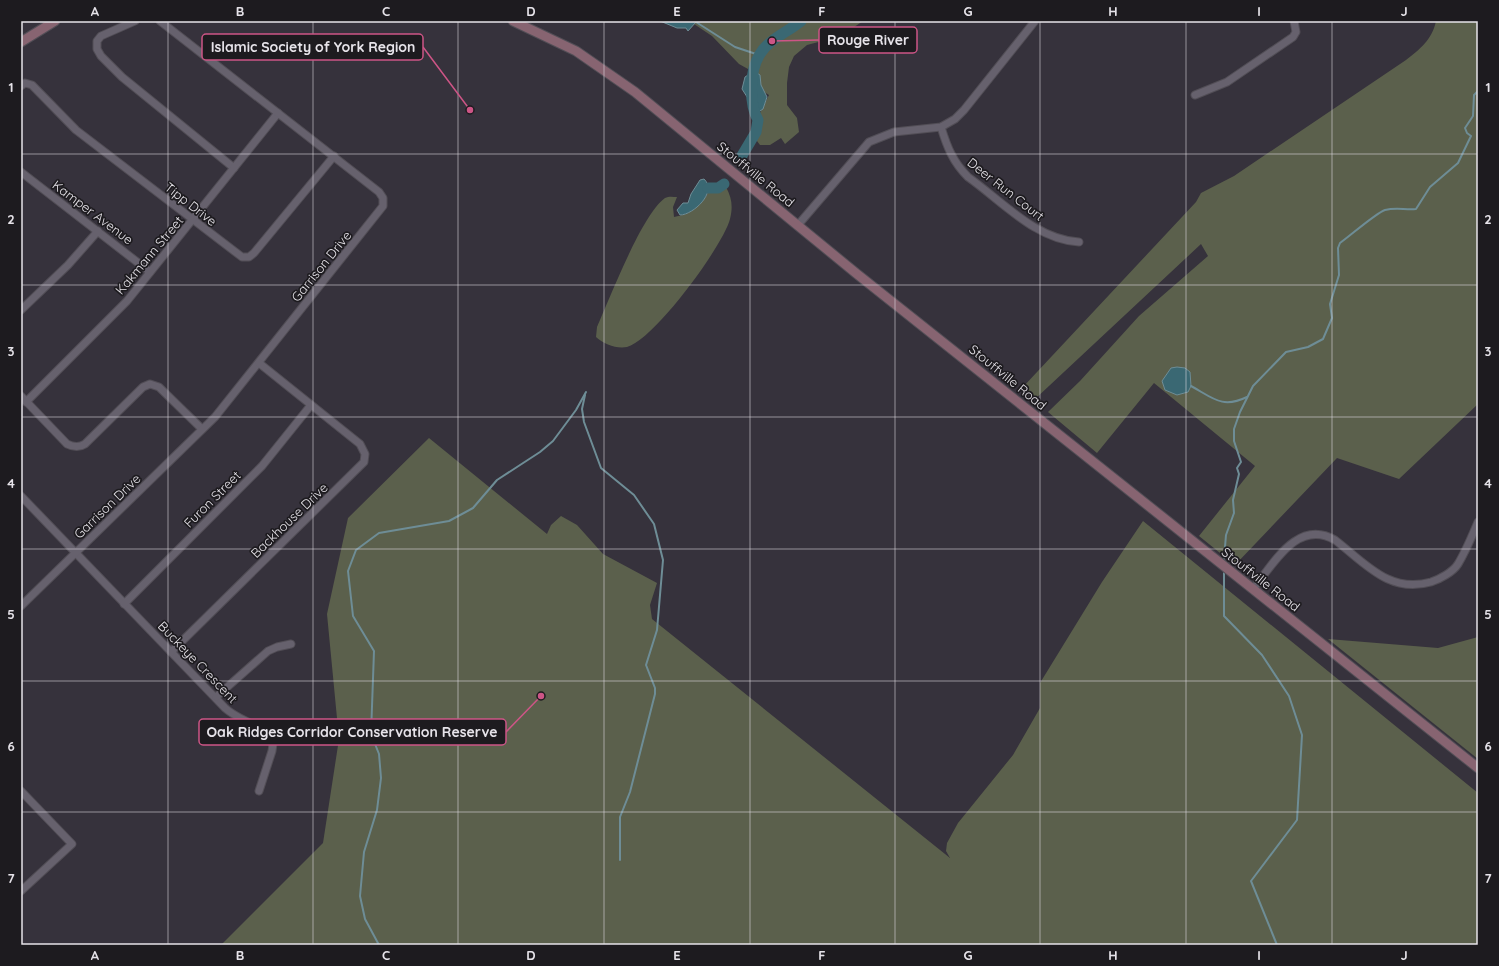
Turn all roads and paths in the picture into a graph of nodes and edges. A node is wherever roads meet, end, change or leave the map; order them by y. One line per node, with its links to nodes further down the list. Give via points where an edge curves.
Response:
1 (55, 21): 7 (main road)
2 (135, 21): 13 (street, via 101,36 97,41 97,49 122,77)
3 (160, 21): 10 (street, Garrison Drive)
4 (513, 21): 16 (main road, Stouffville Road, via 576,51 635,92)
5 (1035, 21): 11 (street, via 964,110)
6 (1294, 21): 9 (street, via 1296,32 1293,37 1227,82)
7 (21, 42)
8 (21, 86): 15 (street, Tipp Drive, via 25,83 32,85 76,130)
9 (1195, 95)
10 (278, 113): 12 (street, Garrison Drive); 13 (street, Kakmann Street)
11 (941, 127): 16 (street, via 894,132 870,142); 18 (street, Deer Run Court, via 948,151 957,166 968,177 1047,236 1068,242)
12 (334, 156): 15 (street, Tipp Drive, via 251,256 238,256); 21 (street, Garrison Drive, via 380,193 383,207)
13 (234, 168): 15 (street, Kakmann Street)
14 (21, 172): 17 (street, Kamper Avenue)
15 (193, 220): 19 (street, Kakmann Street)
16 (798, 225): 29 (main road, Stouffville Road)
17 (98, 231): 19 (street, Kamper Avenue); 20 (street, via 68,265)
18 (1079, 242)
19 (150, 272): 23 (street, Kakmann Street, via 101,328)
20 (21, 310)
21 (259, 363): 24 (street); 25 (street, Garrison Drive, via 221,411)
22 (21, 396): 23 (street)
23 (26, 402): 25 (street, via 66,443 79,446 85,444 142,388 150,384 158,386)
24 (311, 405): 30 (street, Furon Street, via 262,466); 33 (street, Backhouse Drive, via 361,445 365,454 364,462)
25 (202, 430): 28 (street, Garrison Drive)
26 (21, 496): 28 (street, Buckeye Crescent)
27 (1478, 522): 29 (street, via 1458,565 1435,581 1410,585 1388,580 1335,540 1318,534 1295,541)
28 (76, 553): 30 (street, Buckeye Crescent); 31 (street, Garrison Drive)
29 (1253, 589): 35 (main road, Stouffville Road)
30 (124, 604): 33 (street, Buckeye Crescent)
31 (21, 606)
32 (290, 644): 34 (street, via 276,646 268,651)
33 (171, 652): 34 (street, Buckeye Crescent)
34 (216, 697): 36 (street, Buckeye Crescent, via 234,716 262,731 272,740 272,751)
35 (1478, 768)
36 (259, 791)
37 (22, 796): 38 (street, via 72,844)
38 (21, 891)

